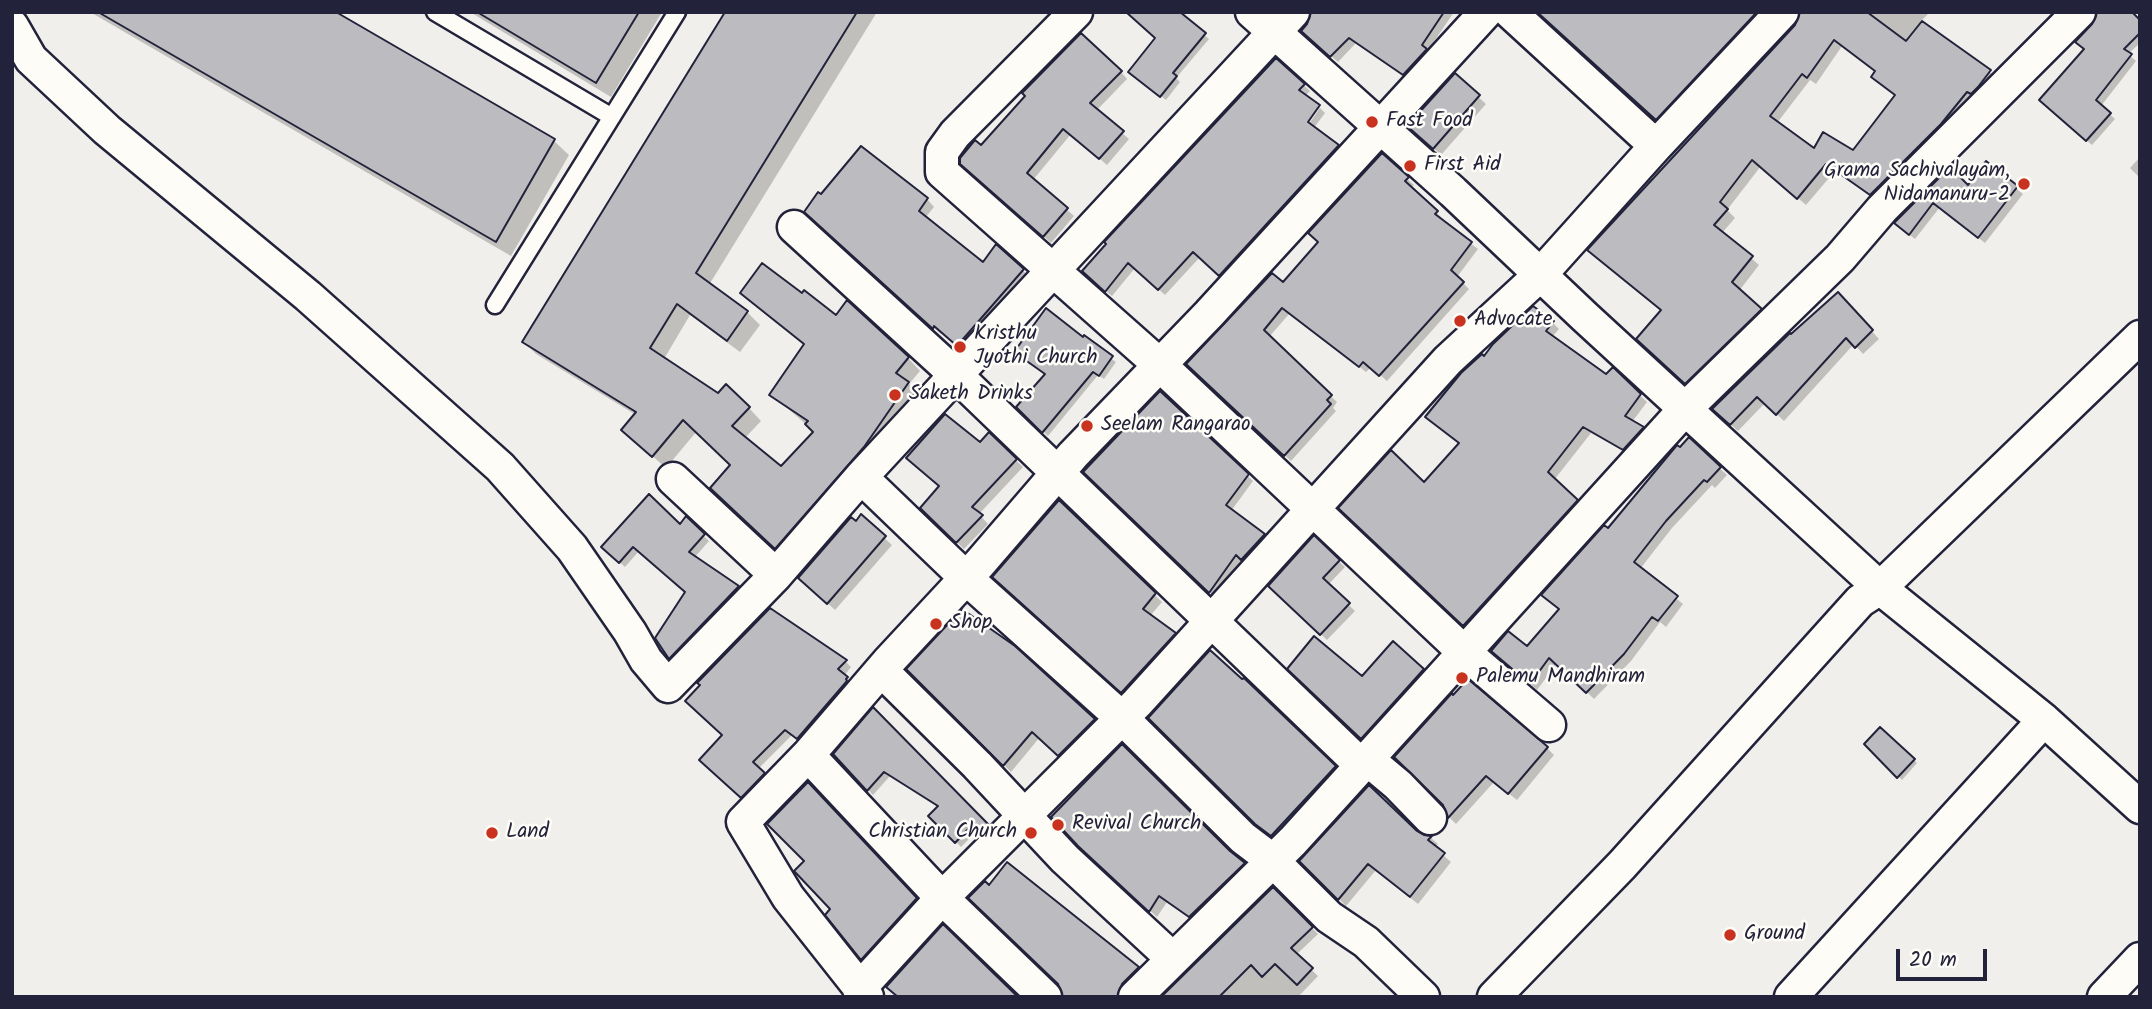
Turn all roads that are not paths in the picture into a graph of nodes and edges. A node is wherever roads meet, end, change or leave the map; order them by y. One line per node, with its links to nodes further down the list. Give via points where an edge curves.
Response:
1 (435, 12): 11 (lane)
2 (677, 12): 11 (lane)
3 (1076, 12): 15 (street, via 942,152 942,172)
4 (1252, 12): 9 (street)
5 (1486, 12): 12 (street)
6 (1510, 12): 13 (street)
7 (1782, 12): 13 (street)
8 (2079, 12): 21 (street, via 1882,209 1840,258)
9 (1285, 23): 12 (street); 15 (street)
10 (12, 26): 26 (street, via 31,59 107,130 309,296 500,467 572,548 668,687)
11 (612, 117): 17 (lane)
12 (1379, 127): 16 (street); 19 (street)
13 (1656, 146): 16 (street)
14 (794, 227): 20 (street)
15 (1053, 272): 19 (street); 20 (street)
16 (1540, 275): 21 (street); 25 (street, via 1448,360)
17 (495, 305)
18 (2140, 337): 28 (street)
19 (1161, 366): 22 (street); 25 (street)
20 (956, 375): 22 (street); 23 (street)
21 (1685, 409): 28 (street); 30 (street)
22 (1059, 473): 27 (street); 29 (street)
23 (861, 477): 26 (street); 27 (street)
24 (673, 479): 26 (street)
25 (1314, 509): 29 (street); 30 (street)
26 (776, 575)
27 (966, 578): 31 (street); 32 (street)
28 (1880, 588): 33 (street); 48 (street, via 1860,601 1622,865)
29 (1212, 620): 32 (street); 36 (street)
30 (1464, 652): 34 (street); 36 (street)
31 (881, 670): 35 (street); 38 (street)
32 (1122, 719): 38 (street); 40 (street, via 1243,838)
33 (2044, 720): 37 (street); 49 (street)
34 (1549, 725)
35 (808, 755): 41 (street); 44 (street, via 743,822 788,897)
36 (1364, 762): 39 (street, via 1398,785); 40 (street)
37 (2140, 807)
38 (1024, 817): 41 (street); 42 (street)
39 (1430, 818)
40 (1272, 860): 42 (street); 47 (street, via 1329,917 1366,942)
41 (942, 898): 44 (street); 45 (street)
42 (1173, 959): 46 (street)
43 (2140, 959): 50 (street)
44 (863, 993)
45 (1045, 997)
46 (1135, 997)
47 (1423, 997)
48 (1494, 997)
49 (1791, 997)
50 (2104, 997)

